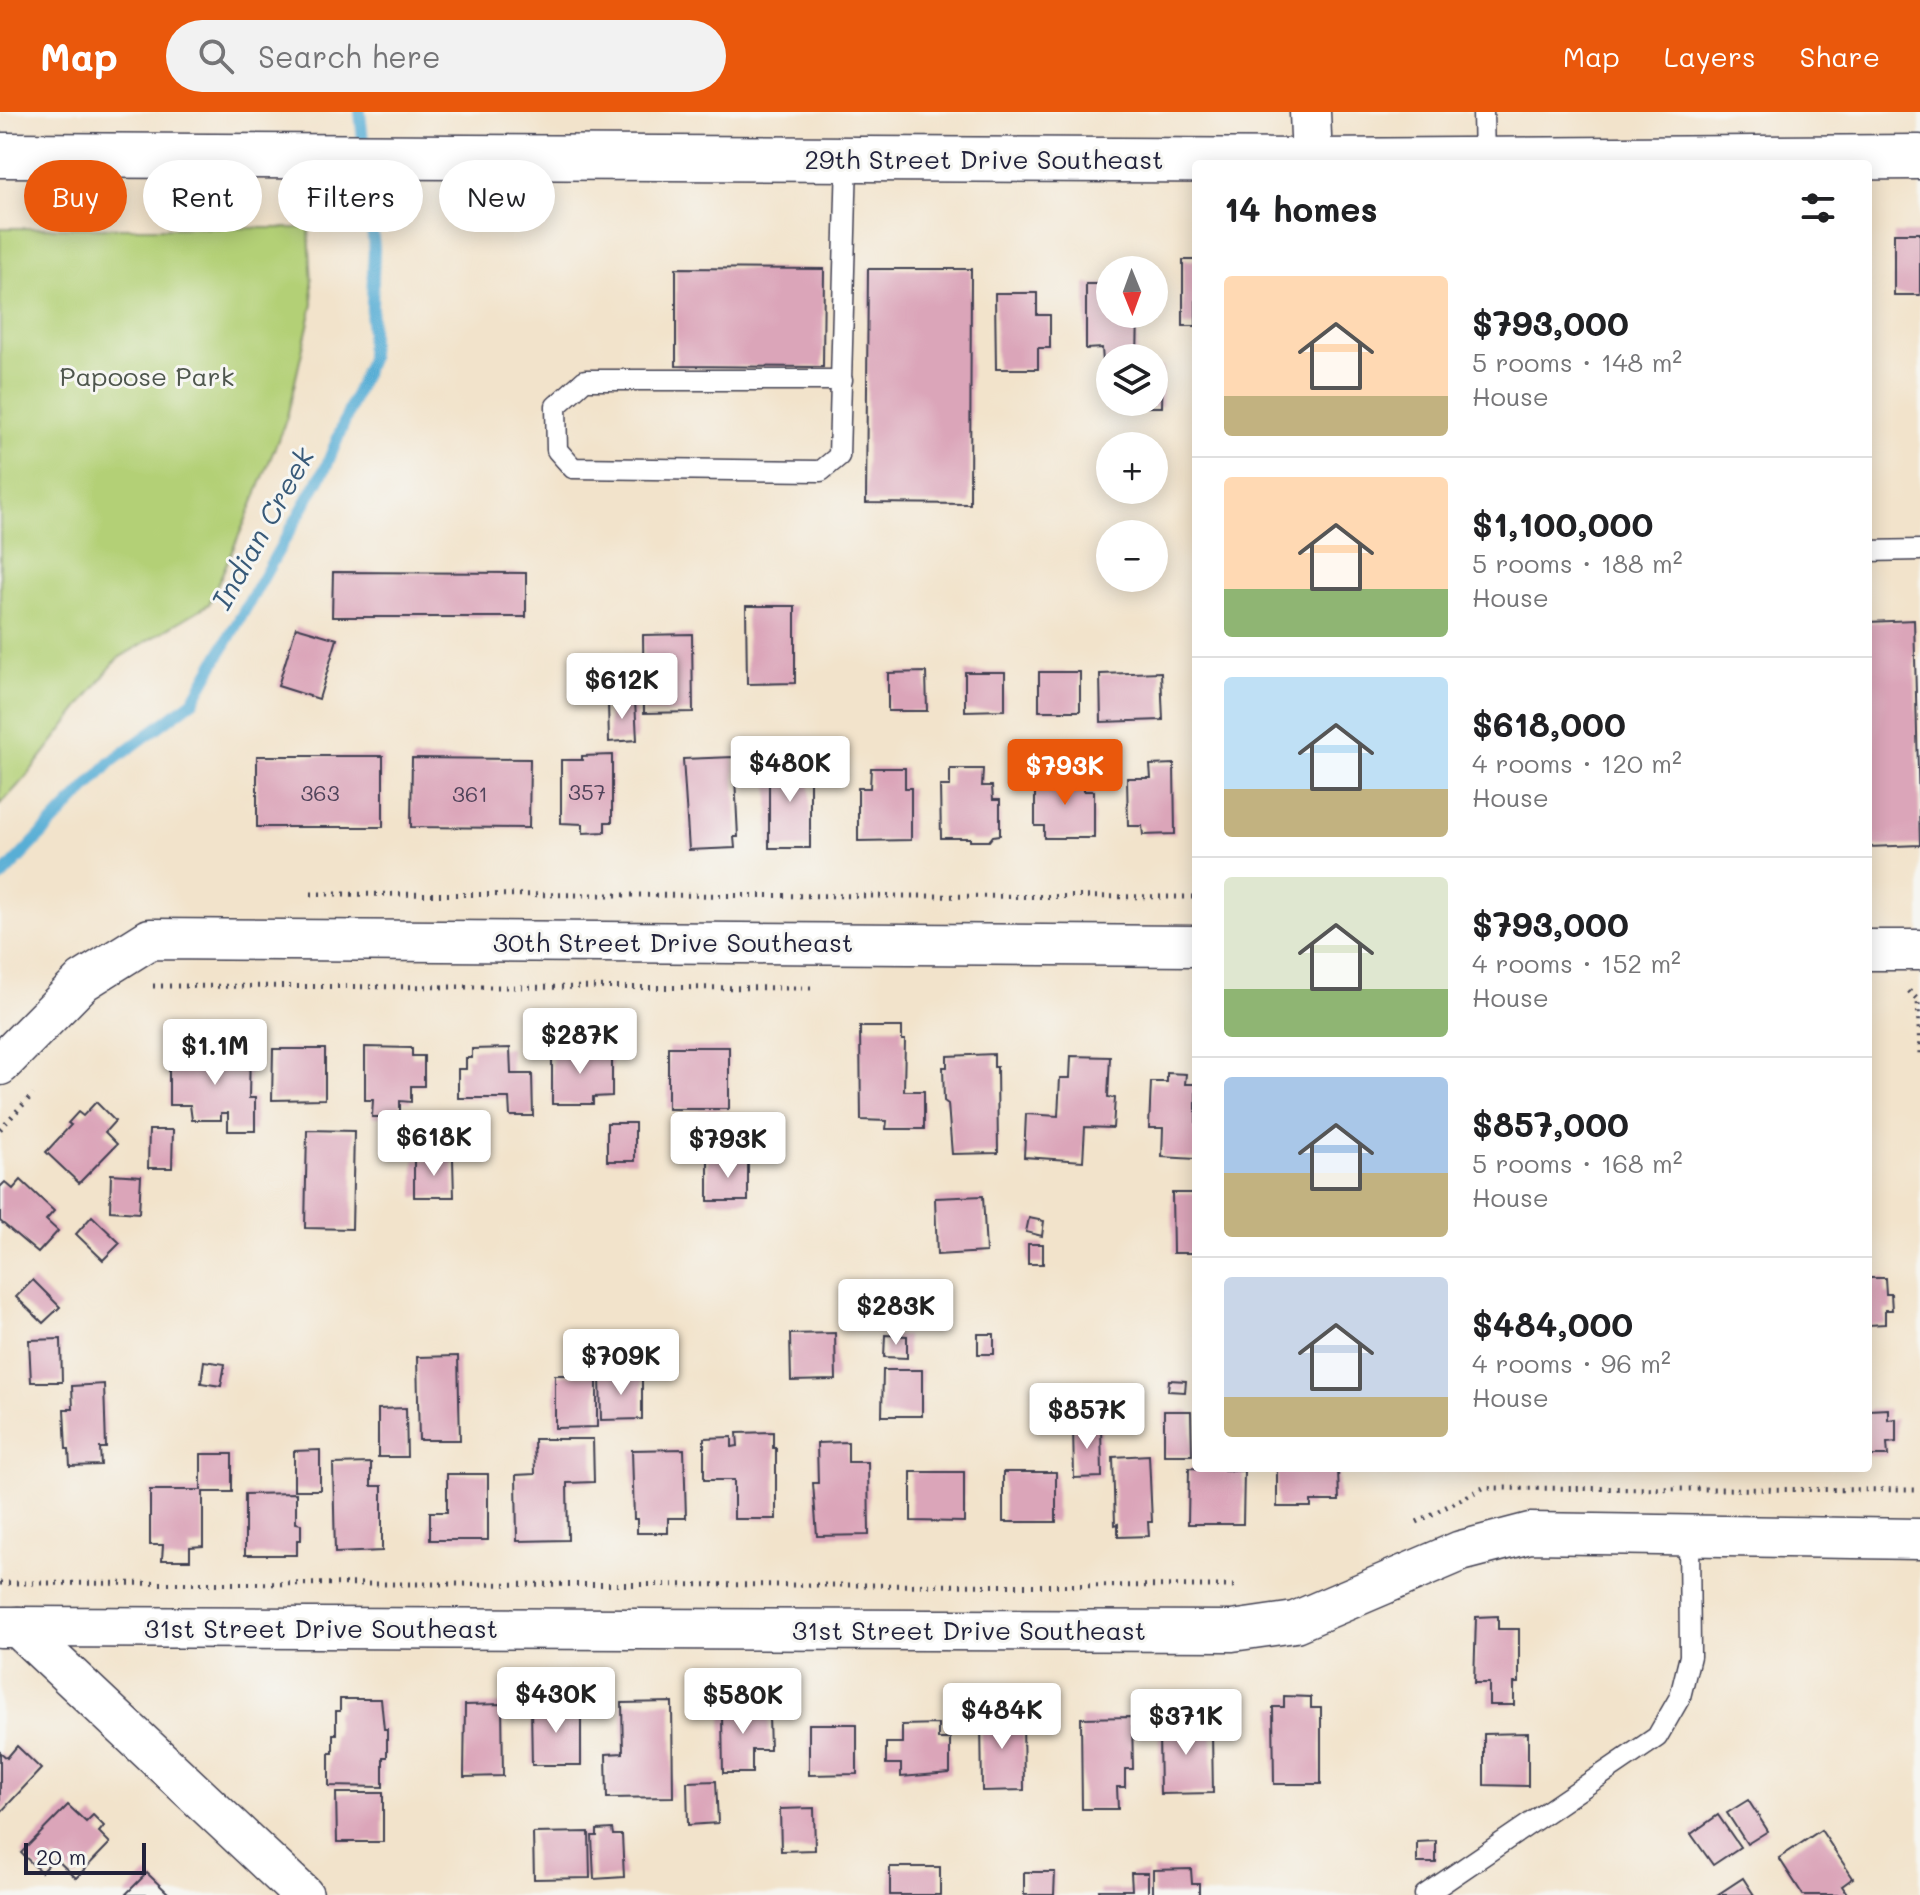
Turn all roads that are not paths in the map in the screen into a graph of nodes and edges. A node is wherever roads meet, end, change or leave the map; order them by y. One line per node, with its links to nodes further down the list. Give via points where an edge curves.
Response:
1 (1310, 112): 7 (street)
2 (1483, 112): 8 (lane)
3 (0, 155): 4 (main road, 29th Street Drive Southeast)
4 (847, 157): 6 (main road, 29th Street Drive Southeast); 10 (lane)
5 (1920, 157): 9 (main road, 29th Street Drive Southeast)
6 (1196, 160)
7 (1312, 160)
8 (1484, 160)
9 (1723, 160)
10 (842, 380): 10 (lane, via 585,380 556,406 557,450 573,468 821,471 839,456)
11 (1920, 550): 12 (lane)
12 (1872, 551)
13 (1192, 946): 16 (street, 30th Street Drive Southeast, via 150,939 83,981)
14 (1872, 950): 15 (street)
15 (1920, 950)
16 (0, 1065)
17 (1689, 1535): 18 (street, 31st Street Drive Southeast); 19 (street, 31st Street Drive Southeast, via 1530,1533 1461,1551 1295,1622 1232,1631); 21 (lane, via 1690,1656 1680,1697 1657,1737)
18 (1920, 1539)
19 (9, 1627): 20 (street)
20 (303, 1895)
21 (1425, 1895)

